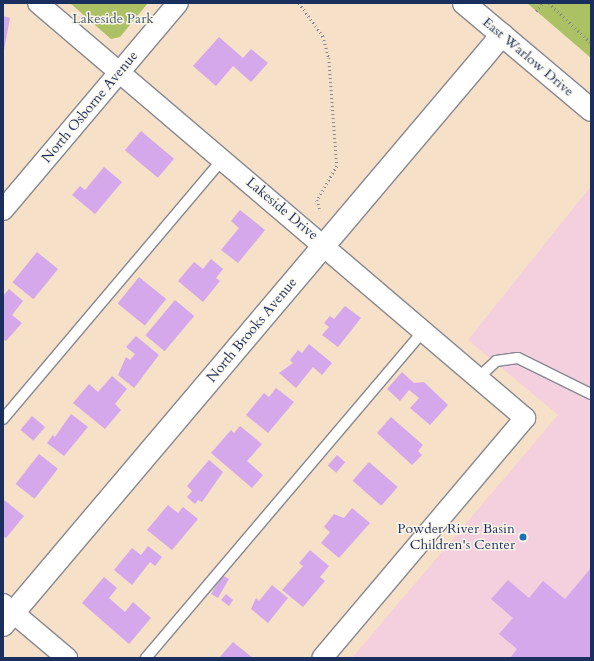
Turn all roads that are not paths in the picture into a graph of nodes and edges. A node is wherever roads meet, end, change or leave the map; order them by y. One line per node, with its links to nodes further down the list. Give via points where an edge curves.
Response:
1 (38, 3): 5 (street, Lakeside Drive)
2 (178, 3): 5 (street, North Osborne Avenue)
3 (464, 3): 4 (street, East Warlow Drive)
4 (502, 35): 6 (street, East Warlow Drive); 9 (street, North Brooks Avenue)
5 (120, 72): 7 (street, Lakeside Drive); 8 (street, North Osborne Avenue)
6 (591, 110)
7 (223, 159): 9 (street, Lakeside Drive); 13 (lane)
8 (3, 210)
9 (324, 244): 10 (street, Lakeside Drive); 14 (street, North Brooks Avenue)
10 (425, 329): 11 (street, Lakeside Drive); 16 (lane)
11 (480, 377): 12 (lane, via 496,361 518,358); 17 (street, Lakeside Drive, via 525,418)
12 (591, 394)
13 (3, 419)
14 (6, 614): 15 (street)
15 (67, 658)
16 (146, 658)
17 (322, 658)

